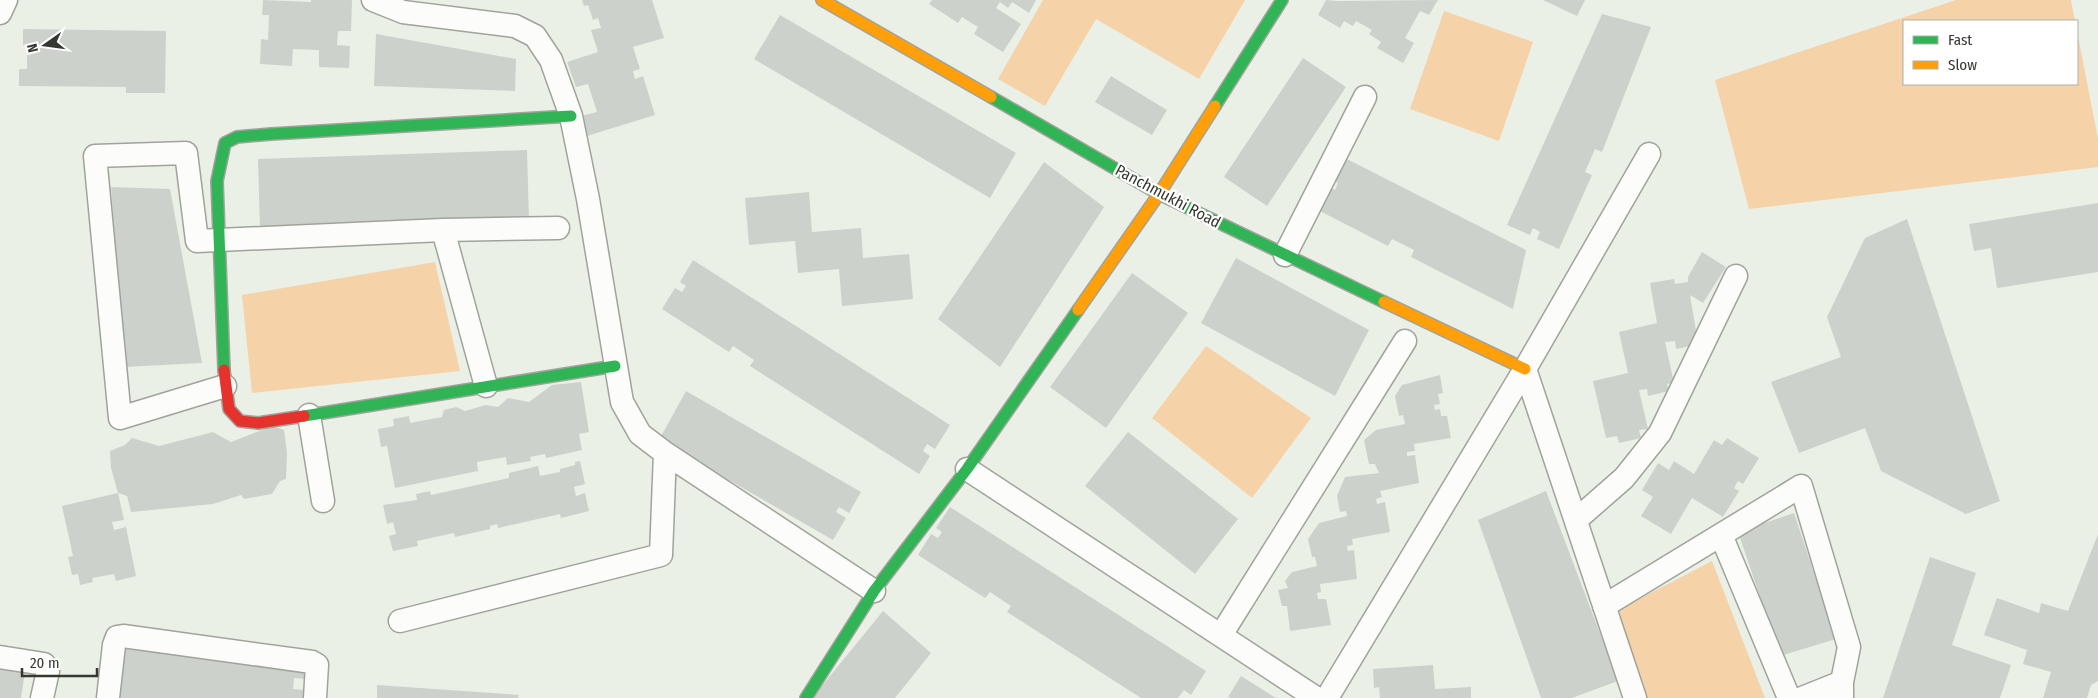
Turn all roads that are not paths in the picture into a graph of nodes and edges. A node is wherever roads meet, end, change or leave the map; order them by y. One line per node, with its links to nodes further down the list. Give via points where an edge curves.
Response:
1 (6, 0): 5 (street)
2 (374, 0): 7 (street, via 403,12 515,26 535,36 551,60)
3 (822, 0): 9 (street, Panchmukhi Road)
4 (1282, 0): 9 (street)
5 (0, 13)
6 (1366, 96): 13 (street)
7 (571, 116): 12 (street, via 238,137 225,143 217,181); 16 (street)
8 (1649, 154): 17 (street)
9 (1159, 194): 13 (street, Panchmukhi Road); 22 (street)
10 (558, 228): 11 (street)
11 (443, 230): 12 (street); 19 (street)
12 (220, 239): 18 (street); 18 (street, via 198,241 186,153 95,156 120,418)
13 (1284, 255): 17 (street, Panchmukhi Road)
14 (1736, 276): 24 (street, via 1660,434 1624,478)
15 (1405, 341): 29 (street)
16 (615, 366): 19 (street); 21 (street, via 622,402 635,426 640,434)
17 (1525, 369): 24 (street); 37 (street)
18 (225, 386): 20 (street, via 230,409 240,421 258,423)
19 (486, 386): 20 (street)
20 (309, 415): 23 (street)
21 (665, 453): 26 (street); 28 (street, via 661,555)
22 (967, 469): 26 (street); 29 (street)
23 (323, 502)
24 (1576, 520): 27 (street)
25 (1721, 535): 27 (street); 31 (street, via 1801,486 1849,647); 39 (street)
26 (874, 591): 35 (street)
27 (1604, 606): 38 (street)
28 (400, 621)
29 (1221, 635): 36 (street)
30 (0, 657): 32 (street, via 44,664 48,671)
31 (1842, 690): 40 (street)
32 (42, 698)
33 (108, 698): 34 (street, via 114,645 117,637 123,636 312,662 317,665 318,673)
34 (315, 698)
35 (806, 698)
36 (1316, 698)
37 (1327, 698)
38 (1635, 698)
39 (1789, 698)
40 (1802, 698)

